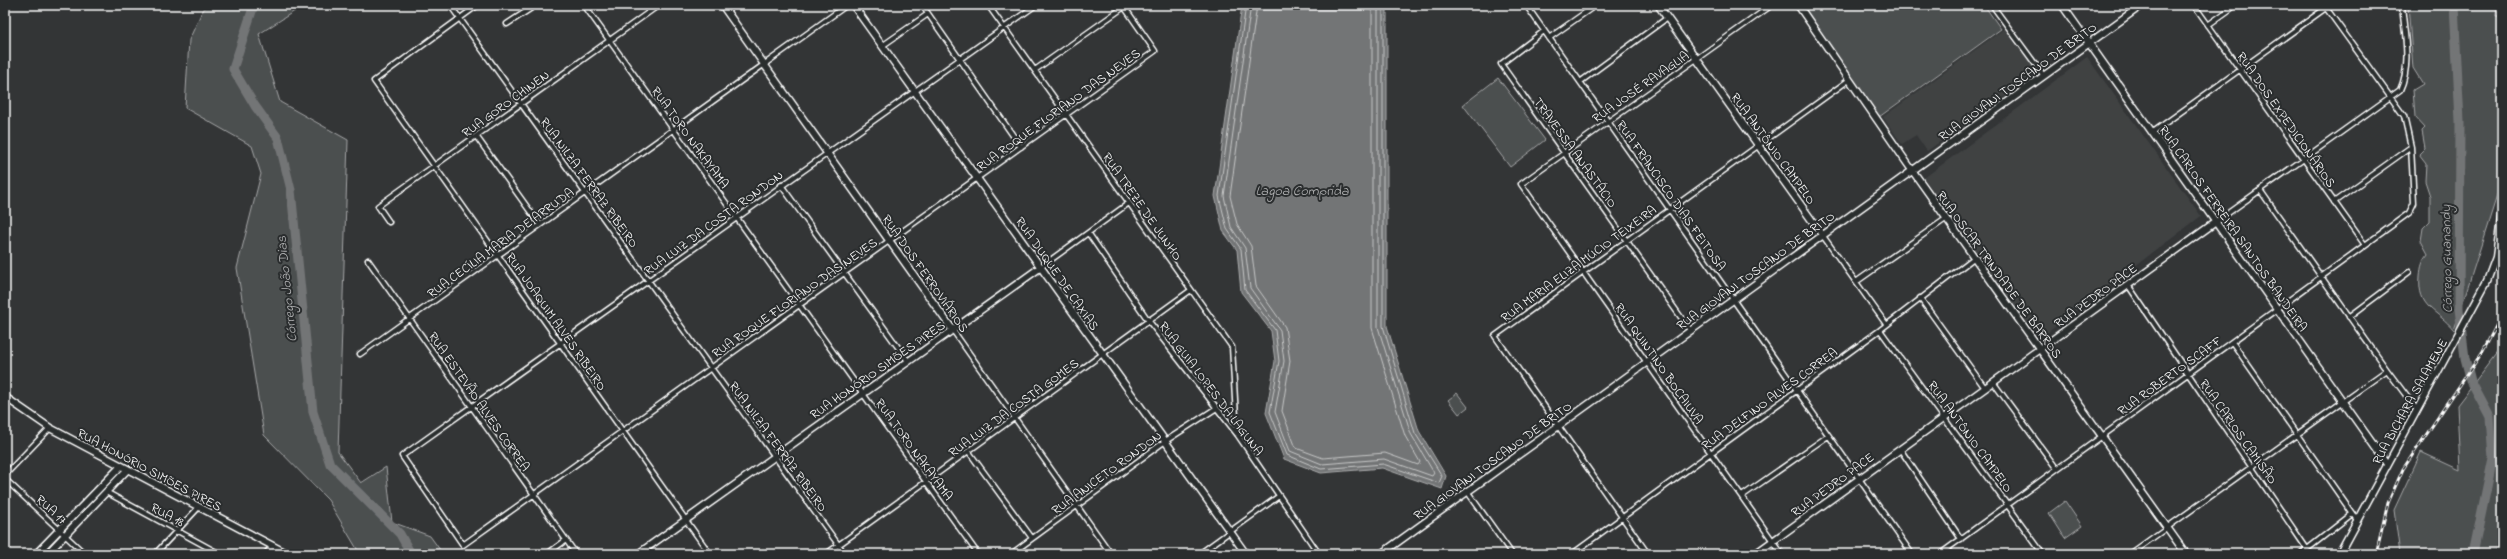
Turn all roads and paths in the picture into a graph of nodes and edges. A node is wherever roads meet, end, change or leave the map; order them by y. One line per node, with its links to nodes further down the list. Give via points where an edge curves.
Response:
1 (450, 5): 26 (street, RUA NILZA FERRAZ RIBEIRO)
2 (478, 5): 26 (street)
3 (536, 5): 28 (street)
4 (584, 5): 33 (street, RUA TORO NAKAYAMA)
5 (659, 5): 33 (street, RUA GORO CHINEN)
6 (722, 5): 38 (main road, RUA DOS FERROVIÁRIOS)
7 (847, 5): 38 (street, RUA CECÍLIA MARIA DE ARRUDA)
8 (853, 5): 35 (main road, RUA DUQUE DE CAXIAS)
9 (922, 5): 25 (street)
10 (988, 5): 30 (street, RUA TREZE DE JUNHO)
11 (1036, 5): 30 (street, RUA LUIZ DA COSTA RONDON)
12 (1526, 5): 31 (street, RUA FRANCISCO DIAS FEITOSA)
13 (1596, 5): 32 (street)
14 (1658, 5): 27 (main road, RUA ANTÔNIO CAMPELO)
15 (1772, 5): 37 (street, RUA JOSÉ RAVAGLIA)
16 (1798, 5): 42 (main road, RUA OSCAR TRINDADE DE BARROS)
17 (1992, 5): 41 (street)
18 (2062, 5): 34 (main road, RUA CARLOS FERREIRA SANTOS BANDEIRA)
19 (2142, 5): 34 (main road, RUA GIOVANI TOSCANO DE BRITO)
20 (2194, 5): 29 (street, RUA DOS EXPEDICIONÁRIOS)
21 (2236, 5): 29 (street)
22 (2402, 5): 45 (street, RUA PEDRO PACE, via 2405,79 2400,90)
23 (1124, 6): 39 (street); 47 (street, RUA ROQUE FLORIANO DAS NEVES, via 1155,51)
24 (2327, 6): 40 (street); 45 (street)
25 (928, 14): 35 (street); 36 (street)
26 (460, 17): 46 (street, RUA NILZA FERRAZ RIBEIRO); 58 (street, RUA JOAQUIM ALVES RIBEIRO, via 374,81)
27 (1667, 18): 37 (main road, RUA ANTÔNIO CAMPELO); 43 (street)
28 (507, 24)
29 (2208, 25): 40 (street, RUA DOS EXPEDICIONÁRIOS)
30 (1003, 27): 36 (street, RUA LUIZ DA COSTA RONDON); 39 (street, RUA TREZE DE JUNHO)
31 (1544, 31): 32 (street, RUA FRANCISCO DIAS FEITOSA); 56 (street, TRAVESSA ANASTÁCIO, via 1501,64)
32 (1550, 38): 43 (street, RUA FRANCISCO DIAS FEITOSA)
33 (609, 40): 46 (street, RUA GORO CHINEN); 49 (street, RUA TORO NAKAYAMA)
34 (2089, 43): 41 (main road, RUA GIOVANI TOSCANO DE BRITO); 50 (main road, RUA CARLOS FERREIRA SANTOS BANDEIRA)
35 (882, 46): 44 (main road, RUA DUQUE DE CAXIAS)
36 (960, 59): 44 (street, RUA LUIZ DA COSTA RONDON); 53 (street)
37 (1696, 59): 48 (street, RUA JOSÉ RAVAGLIA); 52 (main road, RUA ANTÔNIO CAMPELO)
38 (764, 64): 49 (street, RUA CECÍLIA MARIA DE ARRUDA); 55 (main road, RUA DOS FERROVIÁRIOS)
39 (1035, 70): 47 (street, RUA TREZE DE JUNHO)
40 (2240, 70): 50 (street); 57 (street, RUA DOS EXPEDICIONÁRIOS)
41 (2044, 76): 59 (main road, RUA GIOVANI TOSCANO DE BRITO)
42 (1849, 80): 52 (street, RUA MARIA ELIZA MÚCIO TEIXEIRA); 59 (main road, RUA OSCAR TRINDADE DE BARROS)
43 (1580, 82): 48 (street, RUA FRANCISCO DIAS FEITOSA)
44 (914, 90): 55 (street, RUA LUIZ DA COSTA RONDON); 60 (main road, RUA DUQUE DE CAXIAS)
45 (2390, 97): 54 (street, via 2404,116); 57 (street, RUA PEDRO PACE)
46 (521, 104): 51 (street, RUA GORO CHINEN); 64 (street, RUA NILZA FERRAZ RIBEIRO)
47 (1066, 114): 53 (street, RUA ROQUE FLORIANO DAS NEVES); 66 (street, RUA TREZE DE JUNHO)
48 (1607, 121): 56 (street, RUA JOSÉ RAVAGLIA); 67 (street, RUA FRANCISCO DIAS FEITOSA)
49 (674, 130): 64 (street, RUA CECÍLIA MARIA DE ARRUDA); 69 (street, RUA TORO NAKAYAMA)
50 (2153, 132): 72 (main road, RUA CARLOS FERREIRA SANTOS BANDEIRA)
51 (476, 136): 58 (street, RUA GORO CHINEN); 73 (street)
52 (1758, 145): 67 (street, RUA MARIA ELIZA MÚCIO TEIXEIRA); 75 (main road, RUA ANTÔNIO CAMPELO)
53 (1021, 147): 60 (street, RUA ROQUE FLORIANO DAS NEVES)
54 (2411, 147): 65 (street); 78 (street, RUA ROBERTO SCAFF, via 2414,203 2409,213)
55 (827, 152): 62 (street, RUA LUIZ DA COSTA RONDON); 77 (main road, RUA DOS FERROVIÁRIOS)
56 (1565, 152): 61 (street, RUA JOSÉ RAVAGLIA); 76 (street, TRAVESSA ANASTÁCIO)
57 (2303, 159): 63 (street, RUA PEDRO PACE); 65 (street, RUA DOS EXPEDICIONÁRIOS)
58 (434, 166): 71 (street, RUA GORO CHINEN, via 378,206); 79 (street, RUA JOAQUIM ALVES RIBEIRO)
59 (1912, 170): 70 (main road, RUA OSCAR TRINDADE DE BARROS); 75 (main road, RUA GIOVANI TOSCANO DE BRITO)
60 (977, 180): 77 (street, RUA ROQUE FLORIANO DAS NEVES); 82 (main road, RUA DUQUE DE CAXIAS)
61 (1521, 184): 83 (street, RUA QUINTINO BOCAIUVA)
62 (781, 185): 69 (street, RUA LUIZ DA COSTA RONDON); 85 (street)
63 (2260, 190): 72 (street, RUA PEDRO PACE); 86 (street)
64 (585, 193): 73 (street, RUA CECÍLIA MARIA DE ARRUDA); 87 (street, RUA NILZA FERRAZ RIBEIRO)
65 (2334, 202): 78 (street, RUA DOS EXPEDICIONÁRIOS)
66 (1129, 203): 74 (street, RUA HONÓRIO SIMÕES PIRES); 90 (street, RUA TREZE DE JUNHO)
67 (1669, 209): 76 (street, RUA MARIA ELIZA MÚCIO TEIXEIRA); 91 (street, RUA FRANCISCO DIAS FEITOSA)
68 (2502, 211): 120 (main road, RUA BICHARA SALAMENE, via 2496,257 2487,281)
69 (736, 217): 87 (street, RUA LUIZ DA COSTA RONDON); 93 (street, RUA TORO NAKAYAMA)
70 (1946, 218): 80 (main road, RUA OSCAR TRINDADE DE BARROS); 88 (street)
71 (389, 222)
72 (2217, 222): 89 (main road, RUA PEDRO PACE); 94 (main road, RUA CARLOS FERREIRA SANTOS BANDEIRA)
73 (540, 225): 79 (street, RUA CECÍLIA MARIA DE ARRUDA)
74 (1089, 234): 82 (street, RUA HONÓRIO SIMÕES PIRES); 97 (street, RUA GUIA LOPES DA LAGUNA)
75 (1823, 236): 88 (street, RUA ANTÔNIO CAMPELO); 91 (main road, RUA GIOVANI TOSCANO DE BRITO)
76 (1627, 239): 83 (street, RUA MARIA ELIZA MÚCIO TEIXEIRA); 100 (street, TRAVESSA ANASTÁCIO)
77 (890, 241): 85 (street, RUA ROQUE FLORIANO DAS NEVES); 99 (main road, RUA DOS FERROVIÁRIOS)
78 (2365, 245): 86 (street, RUA ROBERTO SCAFF)
79 (498, 256): 96 (street, RUA CECÍLIA MARIA DE ARRUDA); 103 (street, RUA JOAQUIM ALVES RIBEIRO)
80 (1975, 257): 92 (street, RUA DELFINO ALVES CORREA); 104 (main road, RUA OSCAR TRINDADE DE BARROS)
81 (368, 260): 96 (street, RUA ESTEVÃO ALVES CORREA)
82 (1041, 266): 99 (main road, RUA HONÓRIO SIMÕES PIRES); 106 (main road, RUA DUQUE DE CAXIAS)
83 (1583, 271): 108 (street, RUA QUINTINO BOCAIUVA); 123 (street, RUA MARIA ELIZA MÚCIO TEIXEIRA, via 1495,336)
84 (2410, 272): 95 (street)
85 (844, 274): 93 (street, RUA ROQUE FLORIANO DAS NEVES); 107 (street)
86 (2320, 278): 94 (street, RUA ROBERTO SCAFF); 95 (street)
87 (648, 280): 103 (street, RUA LUIZ DA COSTA RONDON); 109 (street, RUA NILZA FERRAZ RIBEIRO)
88 (1856, 282): 98 (street, RUA ANTÔNIO CAMPELO)
89 (2128, 285): 104 (main road, RUA PEDRO PACE); 111 (street, RUA CARLOS CAMISÃO)
90 (1191, 290): 97 (street, RUA LUIZ DA COSTA GOMES); 126 (street, RUA TREZE DE JUNHO, via 1232,347)
91 (1734, 298): 100 (main road, RUA GIOVANI TOSCANO DE BRITO); 114 (street, RUA FRANCISCO DIAS FEITOSA)
92 (1920, 298): 98 (street, RUA DELFINO ALVES CORREA); 113 (street)
93 (800, 305): 109 (street, RUA ROQUE FLORIANO DAS NEVES); 115 (street, RUA TORO NAKAYAMA)
94 (2278, 308): 102 (street, RUA ROBERTO SCAFF); 117 (main road, RUA CARLOS FERREIRA SANTOS BANDEIRA)
95 (2349, 317): 110 (street)
96 (410, 319): 105 (street, RUA CECÍLIA MARIA DE ARRUDA); 118 (street, RUA ESTEVÃO ALVES CORREA)
97 (1148, 320): 106 (street, RUA LUIZ DA COSTA GOMES); 119 (street, RUA GUIA LOPES DA LAGUNA)
98 (1886, 324): 101 (street, RUA DELFINO ALVES CORREA)
99 (952, 330): 107 (main road, RUA HONÓRIO SIMÕES PIRES); 121 (street, RUA DOS FERROVIÁRIOS)
100 (1690, 330): 108 (main road, RUA GIOVANI TOSCANO DE BRITO)
101 (1880, 330): 114 (street, RUA DELFINO ALVES CORREA); 122 (street, RUA ANTÔNIO CAMPELO)
102 (2232, 342): 111 (street, RUA ROBERTO SCAFF); 127 (street)
103 (560, 343): 118 (street, RUA LUIZ DA COSTA RONDON); 125 (street, RUA JOAQUIM ALVES RIBEIRO)
104 (2040, 348): 112 (main road, RUA PEDRO PACE); 128 (main road, RUA OSCAR TRINDADE DE BARROS)
105 (360, 354)
106 (1102, 355): 121 (street, RUA LUIZ DA COSTA GOMES); 130 (main road, RUA DUQUE DE CAXIAS)
107 (908, 361): 115 (main road, RUA HONÓRIO SIMÕES PIRES)
108 (1647, 361): 123 (main road, RUA GIOVANI TOSCANO DE BRITO); 133 (street, RUA QUINTINO BOCAIUVA)
109 (711, 369): 125 (street, RUA ROQUE FLORIANO DAS NEVES); 134 (street, RUA NILZA FERRAZ RIBEIRO)
110 (2387, 370): 117 (street); 120 (street)
111 (2187, 374): 128 (street, RUA ROBERTO SCAFF); 137 (street, RUA CARLOS CAMISÃO)
112 (1994, 382): 113 (main road, RUA PEDRO PACE); 138 (street)
113 (1985, 388): 122 (main road, RUA PEDRO PACE)
114 (1797, 390): 129 (street, RUA FRANCISCO DIAS FEITOSA); 133 (street, RUA DELFINO ALVES CORREA)
115 (863, 392): 134 (main road, RUA HONÓRIO SIMÕES PIRES); 143 (street, RUA TORO NAKAYAMA)
116 (5, 396): 124 (main road, RUA HONÓRIO SIMÕES PIRES)
117 (2343, 402): 127 (street); 135 (main road, RUA CARLOS FERREIRA SANTOS BANDEIRA)
118 (472, 406): 146 (street, RUA ESTEVÃO ALVES CORREA); 165 (street, RUA LUIZ DA COSTA RONDON, via 402,456)
119 (1215, 409): 126 (street, RUA GUIA LOPES DA LAGUNA); 130 (street, RUA ANICETO RONDON)
120 (2417, 410): 135 (main road, RUA BICHARA SALAMENE)
121 (1014, 418): 132 (street, RUA LUIZ DA COSTA GOMES); 150 (street, RUA DOS FERROVIÁRIOS)
122 (1944, 418): 131 (main road, RUA PEDRO PACE); 149 (street, RUA ANTÔNIO CAMPELO)
123 (1558, 426): 144 (main road, RUA GIOVANI TOSCANO DE BRITO); 153 (street)
124 (50, 428): 136 (main road, RUA HONÓRIO SIMÕES PIRES); 140 (street)
125 (623, 432): 146 (street, RUA ROQUE FLORIANO DAS NEVES); 154 (street, RUA JOAQUIM ALVES RIBEIRO)
126 (1237, 434): 147 (street, RUA GUIA LOPES DA LAGUNA)
127 (2298, 434): 137 (street); 152 (street)
128 (2103, 435): 138 (street, RUA ROBERTO SCAFF); 156 (main road, RUA OSCAR TRINDADE DE BARROS)
129 (1828, 436): 142 (street, RUA FRANCISCO DIAS FEITOSA); 148 (street)
130 (1164, 442): 150 (street, RUA ANICETO RONDON); 159 (main road, RUA DUQUE DE CAXIAS)
131 (1900, 449): 142 (main road, RUA PEDRO PACE); 162 (street)
132 (969, 452): 143 (street, RUA LUIZ DA COSTA GOMES); 161 (street)
133 (1711, 452): 148 (street, RUA QUINTINO BOCAIUVA); 153 (street, RUA DELFINO ALVES CORREA)
134 (773, 456): 154 (main road, RUA HONÓRIO SIMÕES PIRES); 166 (street, RUA NILZA FERRAZ RIBEIRO)
135 (2387, 464): 155 (main road, RUA BICHARA SALAMENE)
136 (121, 466): 139 (main road, RUA HONÓRIO SIMÕES PIRES); 157 (main road)
137 (2253, 467): 156 (street); 168 (street, RUA CARLOS CAMISÃO)
138 (2057, 469): 149 (street, RUA ROBERTO SCAFF)
139 (128, 470): 145 (main road); 151 (main road, RUA HONÓRIO SIMÕES PIRES)
140 (5, 475)
141 (5, 479): 157 (street, RUA 17)
142 (1858, 479): 164 (main road, RUA PEDRO PACE); 194 (street, RUA FRANCISCO DIAS FEITOSA)
143 (927, 481): 166 (street, RUA LUIZ DA COSTA GOMES); 182 (street, RUA TORO NAKAYAMA)
144 (1467, 491): 188 (main road, RUA GIOVANI TOSCANO DE BRITO); 189 (street)
145 (106, 492): 158 (street, RUA 18); 160 (main road)
146 (534, 495): 163 (street, RUA ESTEVÃO ALVES CORREA); 165 (street, RUA ROQUE FLORIANO DAS NEVES)
147 (1279, 496): 159 (street); 187 (street, RUA GUIA LOPES DA LAGUNA)
148 (1742, 496): 164 (street, RUA QUINTINO BOCAIUVA)
149 (2008, 505): 162 (street, RUA ROBERTO SCAFF); 196 (street, RUA ANTÔNIO CAMPELO)
150 (1076, 506): 161 (street, RUA ANICETO RONDON); 184 (street, RUA DOS FERROVIÁRIOS)
151 (199, 507): 158 (street); 167 (main road, RUA HONÓRIO SIMÕES PIRES)
152 (2352, 514): 155 (street); 168 (street)
153 (1622, 517): 190 (street, RUA DELFINO ALVES CORREA); 191 (street)
154 (685, 520): 169 (main road, RUA HONÓRIO SIMÕES PIRES); 179 (street, RUA JOAQUIM ALVES RIBEIRO)
155 (2357, 520): 200 (main road, RUA BICHARA SALAMENE)
156 (2168, 527): 197 (street); 198 (main road, RUA OSCAR TRINDADE DE BARROS)
157 (60, 530): 160 (street, RUA 17); 170 (main road)
158 (176, 531): 173 (street); 174 (street, RUA 18)
159 (1230, 532): 185 (street); 186 (main road, RUA DUQUE DE CAXIAS)
160 (65, 535): 171 (main road); 172 (street, RUA 17)
161 (1032, 538): 183 (street, RUA ANICETO RONDON)
162 (1961, 538): 195 (street, RUA ROBERTO SCAFF)
163 (566, 540): 177 (street); 178 (street, RUA ESTEVÃO ALVES CORREA)
164 (1773, 541): 192 (main road, RUA PEDRO PACE); 193 (street, RUA QUINTINO BOCAIUVA)
165 (464, 545)
166 (838, 545): 180 (street, RUA LUIZ DA COSTA GOMES); 181 (street, RUA NILZA FERRAZ RIBEIRO)
167 (273, 546): 175 (street); 176 (main road, RUA HONÓRIO SIMÕES PIRES)
168 (2307, 549): 199 (street)
169 (640, 553)
170 (36, 554)
171 (47, 554)
172 (86, 554)
173 (155, 554)
174 (220, 554)
175 (265, 554)
176 (288, 554)
177 (547, 554)
178 (576, 554)
179 (710, 554)
180 (826, 554)
181 (845, 554)
182 (978, 554)
183 (1011, 554)
184 (1111, 554)
185 (1199, 554)
186 (1246, 554)
187 (1319, 554)
188 (1381, 554)
189 (1512, 554)
190 (1572, 554)
191 (1648, 554)
192 (1755, 554)
193 (1782, 554)
194 (1912, 554)
195 (1940, 554)
196 (2043, 554)
197 (2130, 554)
198 (2186, 554)
199 (2301, 554)
200 (2339, 554)

